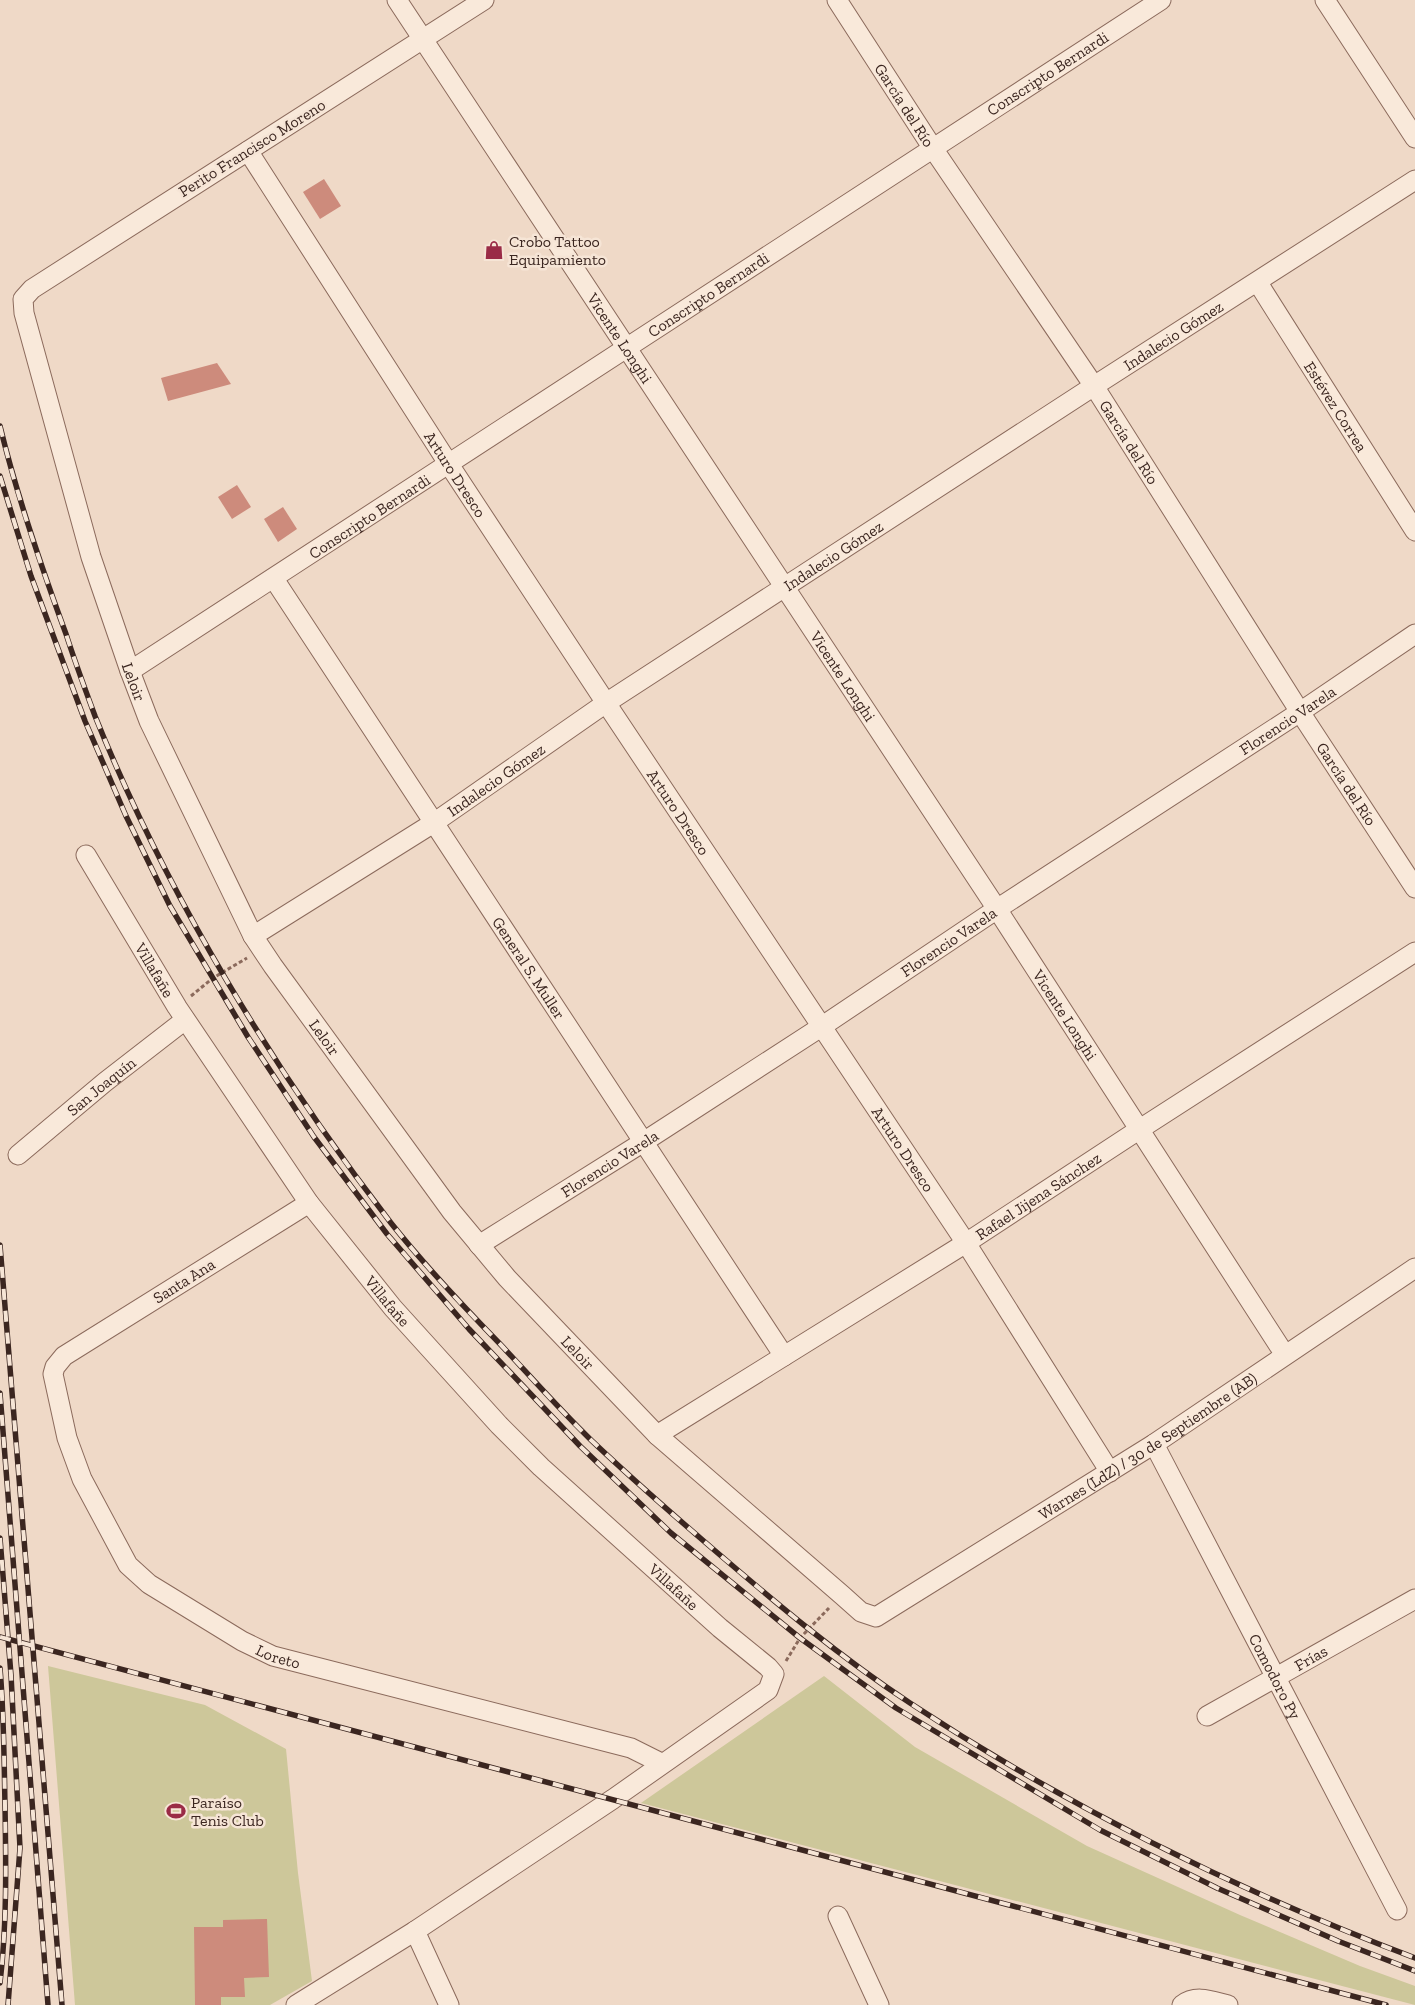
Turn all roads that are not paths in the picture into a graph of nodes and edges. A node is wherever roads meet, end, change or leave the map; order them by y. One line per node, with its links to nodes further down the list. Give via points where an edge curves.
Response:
1 (397, 0): 6 (street, Vicente Longhi)
2 (484, 0): 6 (street, Perito Francisco Moreno)
3 (837, 0): 8 (street, García del Río)
4 (1161, 0): 8 (street, Conscripto Bernardi)
5 (1325, 0): 7 (street)
6 (424, 40): 9 (street, Perito Francisco Moreno); 13 (street, Vicente Longhi)
7 (1415, 138)
8 (932, 147): 13 (street, Conscripto Bernardi); 14 (street, García del Río)
9 (248, 151): 12 (street, Perito Francisco Moreno, via 32,289); 15 (street, Arturo Dresco)
10 (1415, 180): 11 (street, Indalecio Gómez)
11 (1258, 283): 14 (street, Indalecio Gómez); 16 (street, Estévez Correa)
12 (23, 299): 20 (street, Leloir, via 24,313 80,520)
13 (626, 348): 15 (street, Conscripto Bernardi); 18 (street, Vicente Longhi)
14 (1094, 386): 18 (street, Indalecio Gómez); 22 (street, García del Río)
15 (448, 463): 17 (street, Conscripto Bernardi); 21 (street, Arturo Dresco)
16 (1415, 530)
17 (274, 579): 20 (street, Conscripto Bernardi); 23 (street, General S. Muller)
18 (785, 587): 21 (street, Indalecio Gómez); 26 (street, Vicente Longhi)
19 (1415, 634): 22 (street, Florencio Varela)
20 (130, 671): 27 (street, Leloir, via 149,721)
21 (606, 703): 23 (street, Indalecio Gómez); 30 (street, Arturo Dresco)
22 (1300, 712): 25 (street, García del Río); 26 (street, Florencio Varela)
23 (435, 822): 27 (street, Indalecio Gómez); 32 (street, General S. Muller)
24 (86, 856): 29 (street, Villafañe)
25 (1415, 888)
26 (997, 910): 30 (street, Florencio Varela); 31 (street, Vicente Longhi)
27 (253, 936): 36 (street, Leloir)
28 (1415, 952): 31 (street, Rafael Jijena Sánchez)
29 (181, 1014): 33 (street, San Joaquín); 34 (street, Villafañe)
30 (821, 1027): 32 (street, Florencio Varela); 35 (street, Arturo Dresco)
31 (1140, 1129): 35 (street, Rafael Jijena Sánchez); 38 (street, Vicente Longhi)
32 (645, 1141): 36 (street, Florencio Varela); 39 (street, General S. Muller)
33 (18, 1155)
34 (309, 1203): 40 (street, Santa Ana); 48 (street, Villafañe, via 392,1308 506,1432 541,1467 774,1674 768,1690)
35 (966, 1243): 39 (street, Rafael Jijena Sánchez); 43 (street, Arturo Dresco)
36 (479, 1245): 41 (street, Leloir, via 540,1315)
37 (1415, 1268): 38 (street, Warnes (LdZ) / 30 de Septiembre (AB))
38 (1285, 1355): 42 (street, Warnes (LdZ) / 30 de Septiembre (AB))
39 (784, 1356): 41 (street, Rafael Jijena Sánchez)
40 (59, 1360): 48 (street, Loreto, via 53,1374 55,1388 74,1460 128,1565 149,1584 242,1641 273,1656 631,1748)
41 (657, 1435): 45 (street, Leloir, via 862,1612)
42 (1154, 1444): 43 (street, Warnes (LdZ) / 30 de Septiembre (AB)); 46 (street, Comodoro Py)
43 (1110, 1472): 45 (street, Warnes (LdZ) / 30 de Septiembre (AB))
44 (1415, 1599): 46 (street, Frías)
45 (876, 1617)
46 (1275, 1678): 47 (street, Frías); 49 (street, Comodoro Py)
47 (1207, 1716)
48 (662, 1763): 51 (street)
49 (1397, 1910)
50 (838, 1916): 54 (street)
51 (415, 1931): 52 (street); 53 (street)
52 (296, 2005)
53 (449, 2005)
54 (879, 2005)
55 (1182, 2005): 56 (street, via 1204,1999)
56 (1228, 2005)

